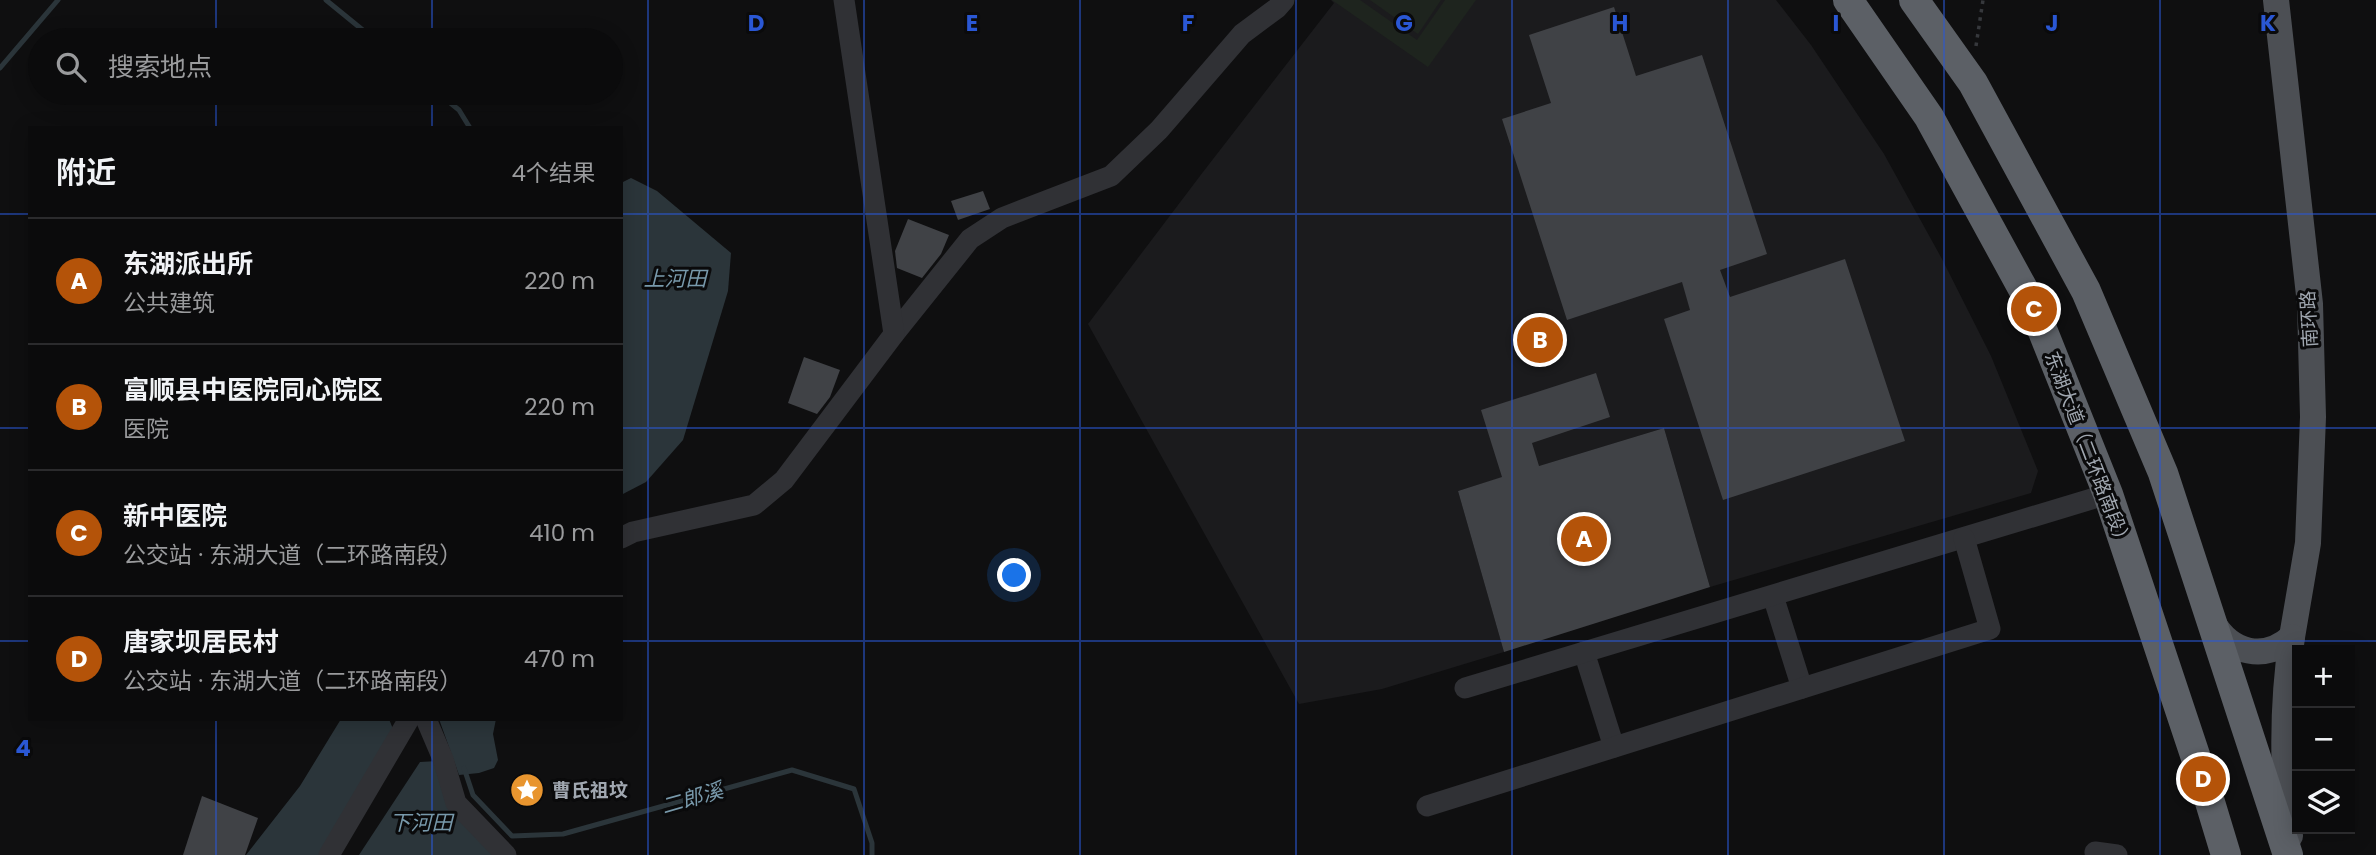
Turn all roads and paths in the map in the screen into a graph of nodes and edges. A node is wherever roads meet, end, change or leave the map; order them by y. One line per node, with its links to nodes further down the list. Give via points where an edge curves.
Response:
1 (844, 0): 8 (street)
2 (1284, 0): 8 (street, via 1242,34 1159,130 1111,176 1002,218 970,239)
3 (1848, 0): 9 (highway, 东湖大道（二环路南段）, via 1929,117 2034,309)
4 (1914, 0): 13 (highway, via 1973,83 2086,291 2163,473)
5 (1983, 0): 7 (path)
6 (2276, 0): 14 (main road, 南环路, via 2309,304 2313,417 2308,542)
7 (1976, 48)
8 (894, 334): 10 (street, via 784,480 754,505)
9 (2108, 494): 11 (street); 26 (highway, 东湖大道（二环路南段）)
10 (623, 537)
11 (1965, 538): 12 (street); 17 (street, via 1990,629)
12 (1773, 596): 15 (street); 17 (street)
13 (2213, 623): 14 (main road, via 2229,643 2257,652 2281,647); 27 (highway)
14 (2292, 638): 27 (main road, 南环路, via 2283,731)
15 (1584, 652): 16 (street); 20 (street)
16 (1465, 688)
17 (1802, 688): 20 (street)
18 (408, 721): 23 (street)
19 (427, 721): 24 (street, via 456,803)
20 (1614, 747): 21 (street)
21 (1427, 806)
22 (2095, 852): 25 (street)
23 (329, 855)
24 (506, 855)
25 (2116, 855)
26 (2226, 855)
27 (2290, 855)

